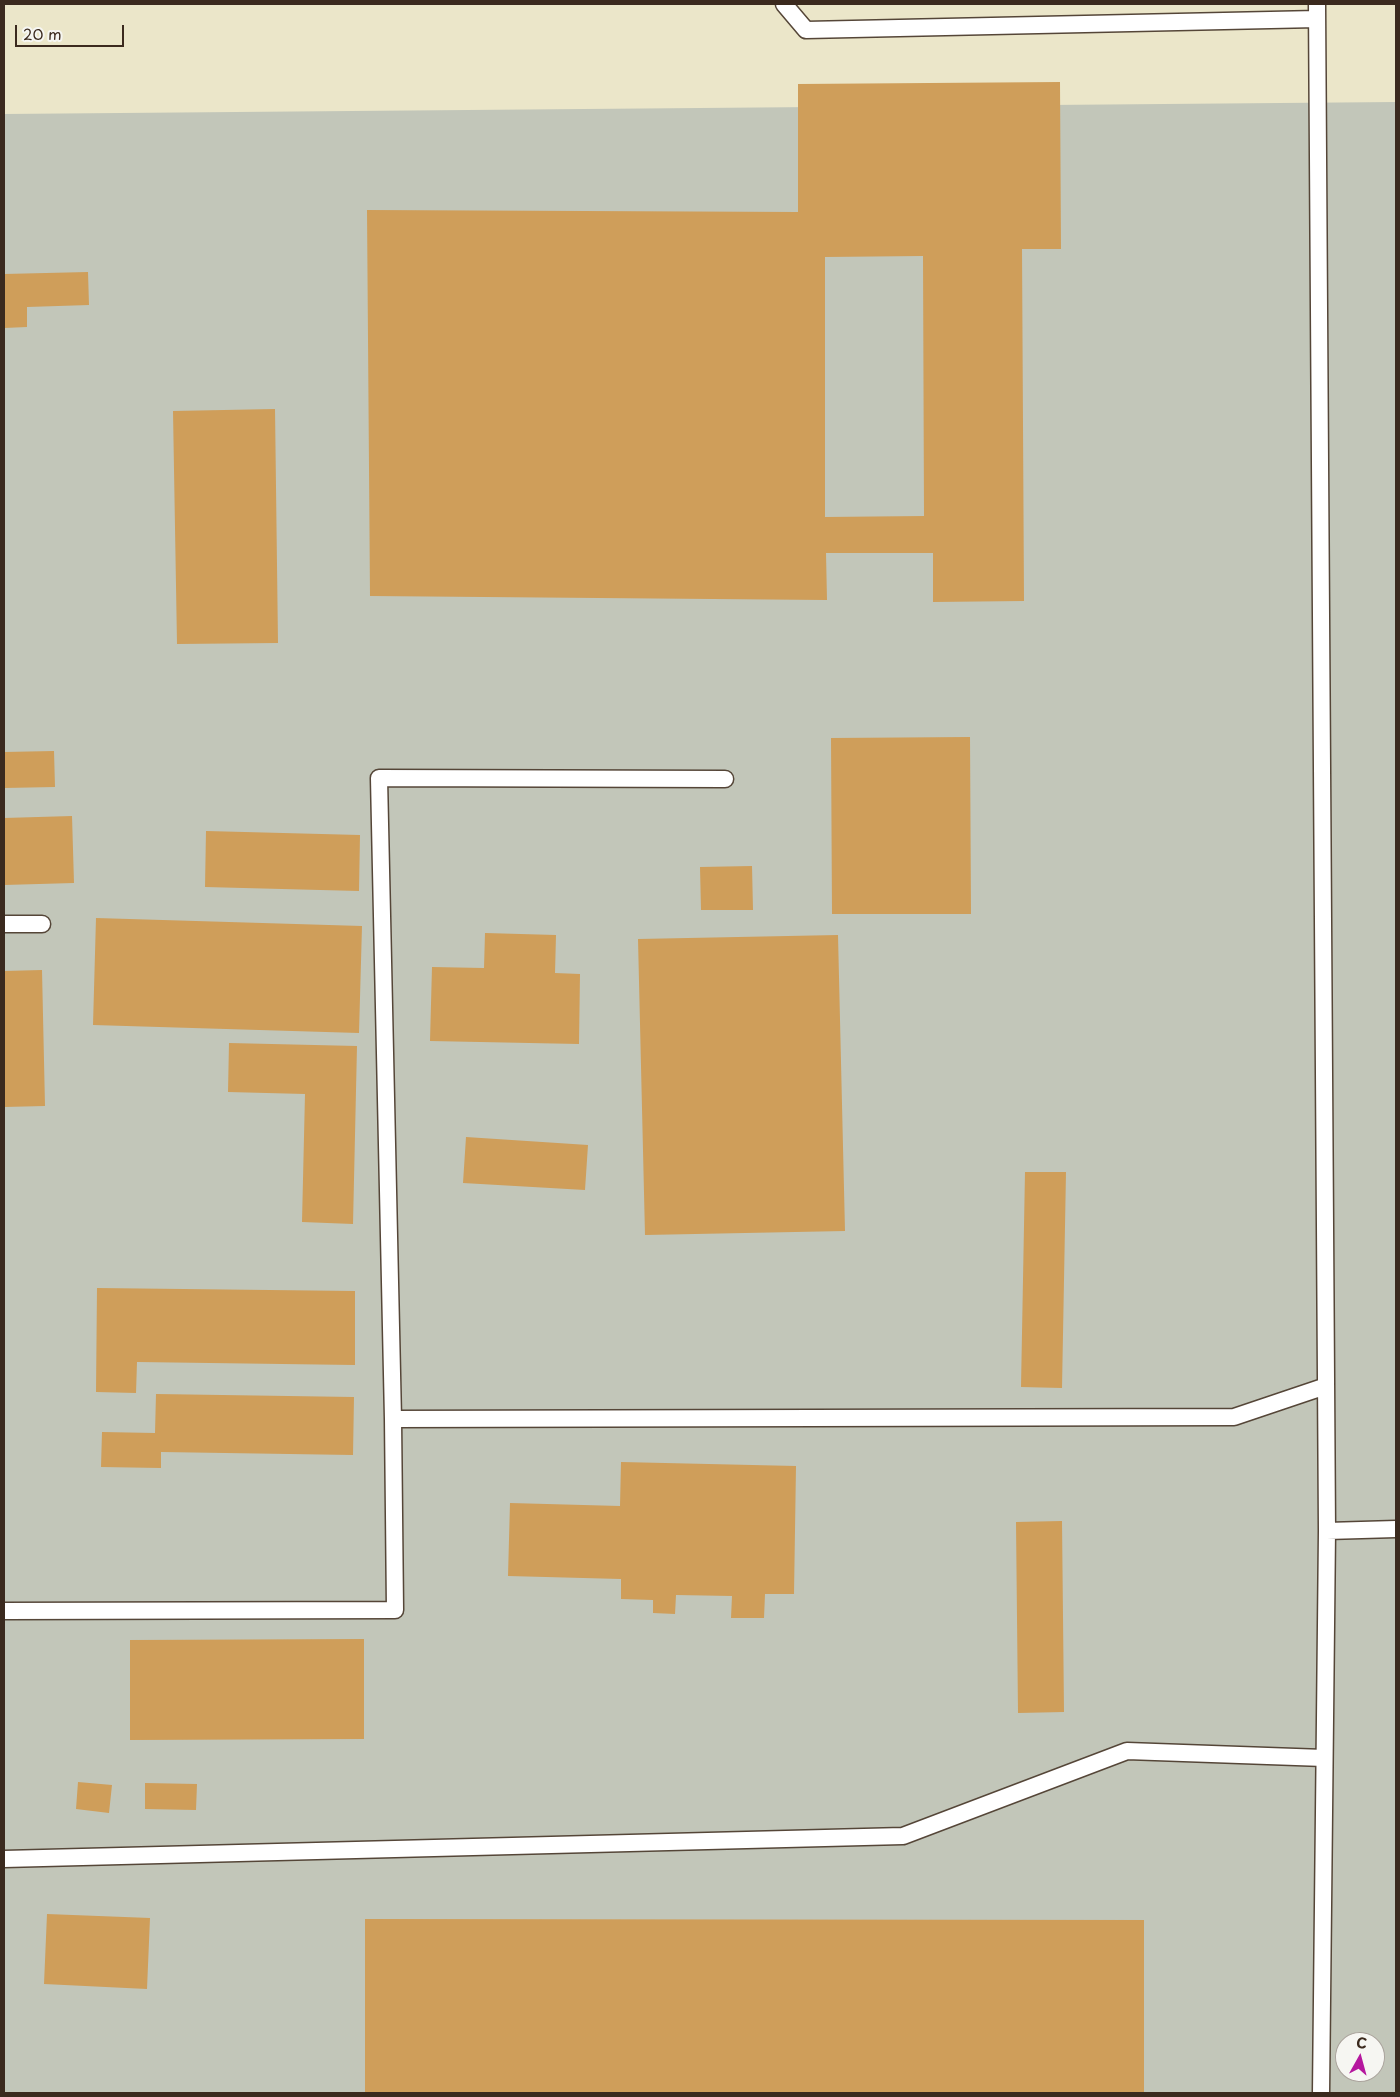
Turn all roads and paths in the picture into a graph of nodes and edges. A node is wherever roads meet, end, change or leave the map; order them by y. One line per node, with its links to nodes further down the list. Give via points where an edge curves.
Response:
1 (784, 4): 2 (lane, via 806,30)
2 (1317, 11): 6 (lane)
3 (725, 779): 7 (lane, via 379,778)
4 (4, 924): 5 (lane)
5 (42, 924)
6 (1326, 1386): 7 (lane, via 1234,1417); 9 (lane)
7 (393, 1419): 10 (lane, via 395,1610)
8 (1396, 1529): 9 (lane)
9 (1327, 1531): 11 (lane)
10 (4, 1610)
11 (1324, 1758): 12 (lane, via 1127,1751 903,1836); 13 (lane)
12 (4, 1859)
13 (1321, 2093)

